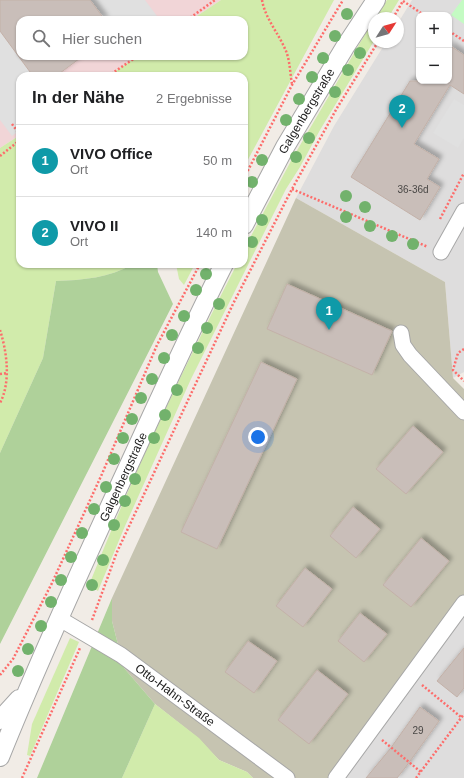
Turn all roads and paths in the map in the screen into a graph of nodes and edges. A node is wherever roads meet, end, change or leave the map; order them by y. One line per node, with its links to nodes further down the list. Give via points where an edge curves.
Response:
1 (215, 0): 8 (path)
2 (262, 0): 14 (path, via 263,7 288,56)
3 (343, 0): 14 (path)
4 (376, 0): 23 (street, Galgenbergstraße, via 285,147)
5 (403, 1): 6 (path); 7 (path)
6 (396, 12)
7 (420, 12)
8 (193, 16)
9 (452, 33): 10 (path)
10 (464, 41)
11 (374, 48): 21 (path)
12 (132, 60): 13 (path)
13 (114, 72)
14 (292, 85): 19 (path)
15 (12, 124): 16 (path)
16 (16, 130)
17 (16, 143): 18 (path)
18 (0, 156)
19 (248, 170)
20 (464, 173): 24 (path)
21 (292, 189): 25 (path); 38 (path, via 233,304 124,538)
22 (464, 211): 25 (street)
23 (248, 218)
24 (440, 219)
25 (441, 252)
26 (198, 268): 39 (path, via 158,345 52,583 13,659)
27 (222, 268): 37 (street, Galgenbergstraße, via 194,323)
28 (0, 330): 32 (path, via 4,340)
29 (401, 333): 35 (street, via 403,345 410,355)
30 (464, 349): 33 (path, via 458,352 454,370)
31 (0, 374): 32 (path)
32 (7, 374): 34 (path, via 4,396)
33 (464, 381)
34 (0, 403)
35 (464, 412)
36 (464, 603): 40 (street)
37 (60, 619): 38 (street, Otto-Hahn-Straße); 41 (street, Galgenbergstraße)
38 (86, 634): 48 (path); 49 (street, Otto-Hahn-Straße, via 121,655)
39 (0, 675)
40 (411, 676): 43 (path); 45 (street)
41 (27, 691): 44 (street, Galgenbergstraße); 46 (street, Galgenbergstraße)
42 (464, 714): 43 (path)
43 (461, 718): 47 (path)
44 (0, 720)
45 (371, 731): 47 (path); 50 (street)
46 (0, 757)
47 (421, 772): 51 (path)
48 (22, 778)
49 (287, 778)
50 (336, 778)
51 (416, 778)

